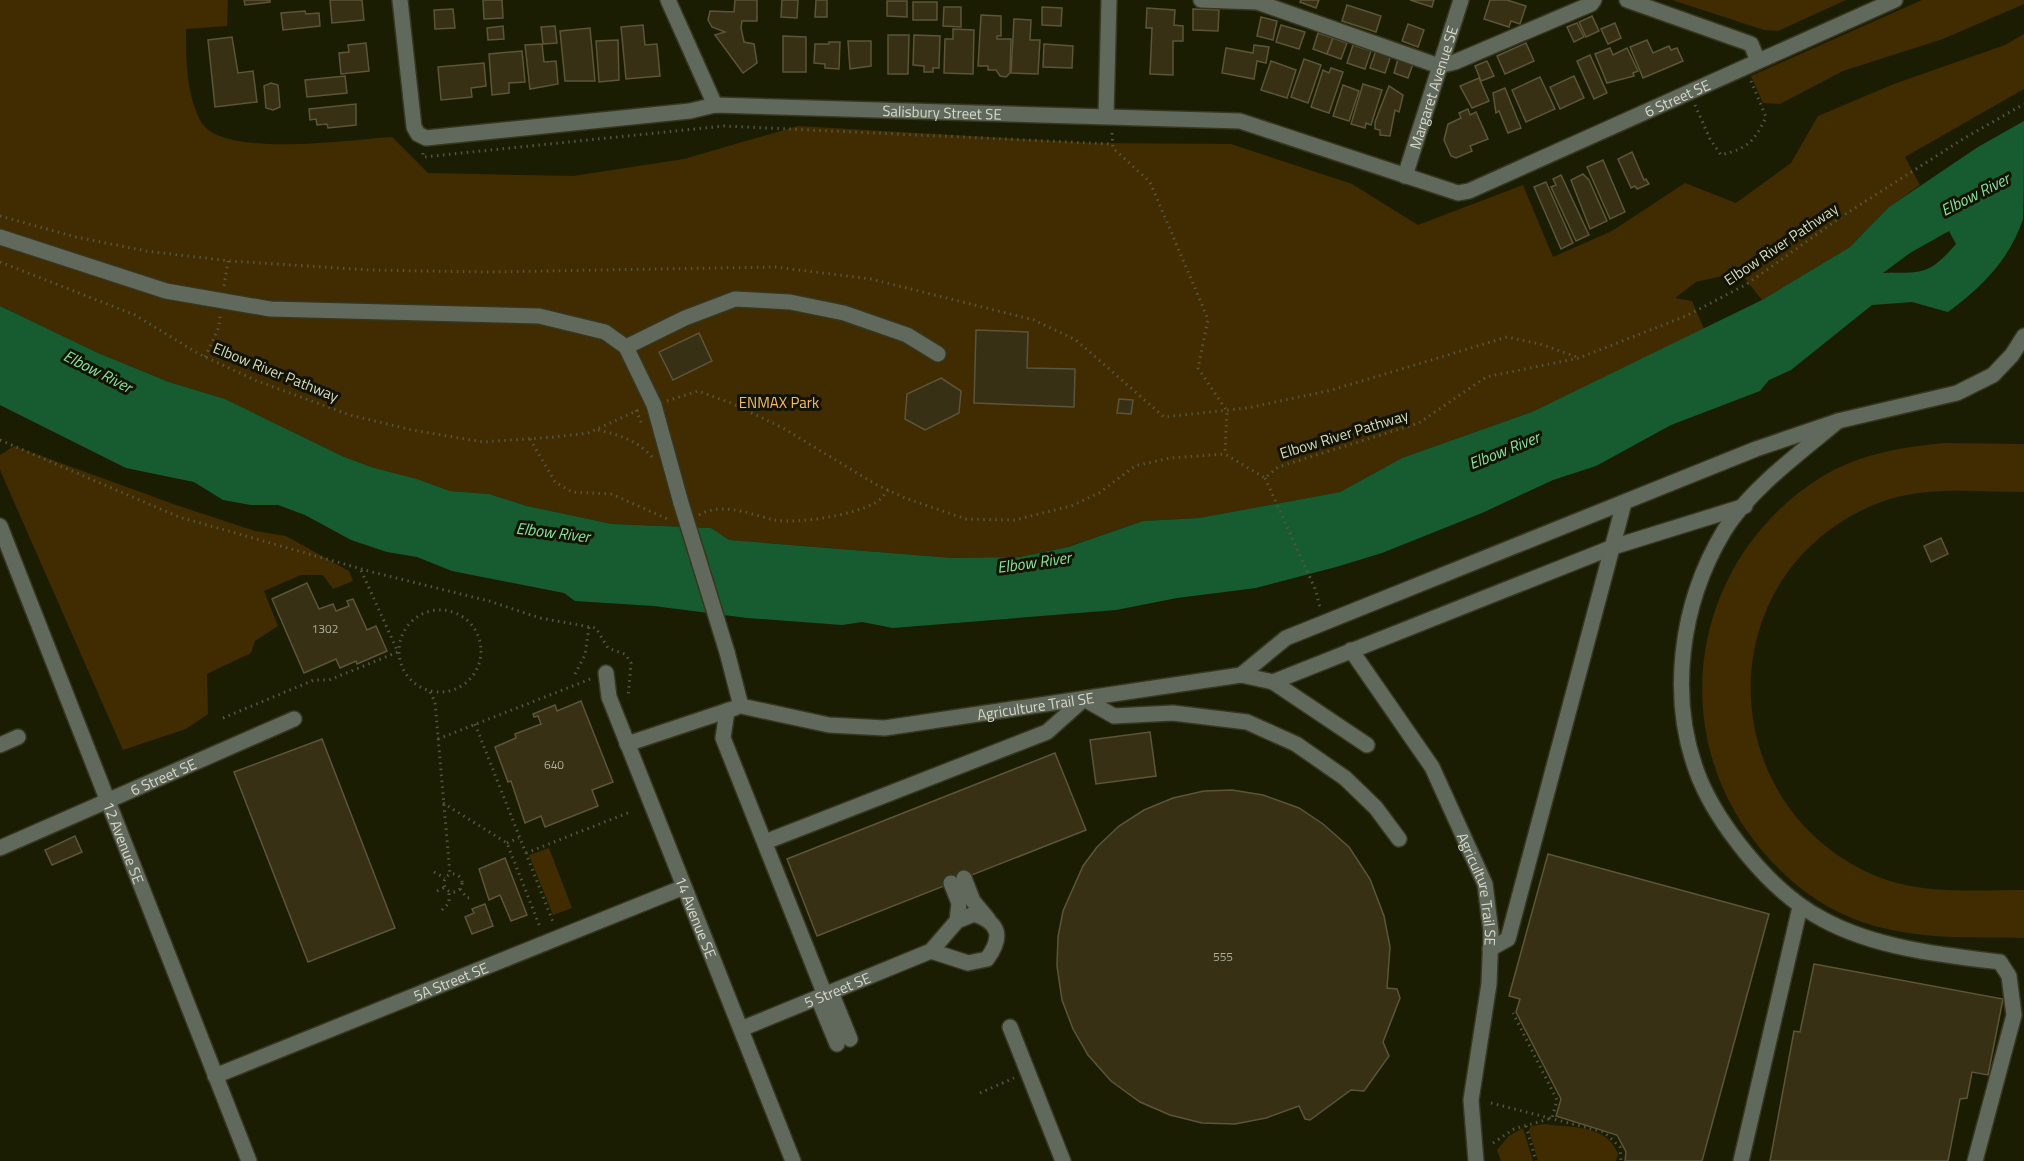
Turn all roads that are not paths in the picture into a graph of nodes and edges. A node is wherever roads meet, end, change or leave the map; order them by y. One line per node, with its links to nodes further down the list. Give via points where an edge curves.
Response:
1 (400, 0): 11 (street, Salisbury Street SE, via 418,135 430,138 690,111)
2 (668, 0): 11 (street)
3 (1109, 0): 12 (street)
4 (1201, 0): 10 (street, via 1257,2)
5 (1461, 0): 10 (street, Margaret Avenue SE)
6 (1594, 0): 10 (street)
7 (1627, 0): 9 (street, via 1751,44)
8 (1895, 0): 9 (street, 6 Street SE)
9 (1758, 61): 14 (street, 6 Street SE)
10 (1439, 66): 13 (street, Margaret Avenue SE)
11 (715, 105): 12 (street, Salisbury Street SE)
12 (1106, 116): 13 (street, Salisbury Street SE, via 1240,121)
13 (1405, 176): 14 (street, Salisbury Street SE)
14 (1458, 193)
15 (0, 237): 17 (street, via 165,291 270,309 539,315 605,332)
16 (2024, 336): 19 (street, via 1993,375 1974,386)
17 (626, 347): 18 (street, via 735,299 790,303 844,313 907,335); 29 (street, bridge, via 654,405 727,652)
18 (938, 354)
19 (1838, 421): 20 (street); 21 (street, via 1763,485)
20 (1624, 502): 23 (street); 26 (street, via 1286,639)
21 (1745, 506): 23 (street); 40 (street, via 1725,530 1690,611 1682,700 1700,779 1716,810 1764,875)
22 (0, 526): 35 (street, 12 Avenue SE)
23 (1613, 547): 24 (street); 43 (street, via 1508,939)
24 (1351, 650): 27 (street); 43 (street, Agriculture Trail SE, via 1412,736 1441,785 1485,884)
25 (606, 673): 32 (street, 14 Avenue SE, via 609,697)
26 (1241, 675): 27 (street, Agriculture Trail SE); 28 (street, Agriculture Trail SE)
27 (1273, 682): 34 (street, Agriculture Trail SE)
28 (1084, 699): 29 (street, Agriculture Trail SE, via 885,728 829,725); 36 (street, via 1114,716 1173,713 1247,722 1296,744 1345,778 1376,808); 37 (street, via 1047,732)
29 (734, 709): 32 (street); 37 (street, via 723,738)
30 (294, 718): 35 (street, 6 Street SE)
31 (18, 737): 33 (street)
32 (627, 744): 39 (street, 14 Avenue SE)
33 (0, 745)
34 (1367, 745)
35 (107, 800): 38 (street, 6 Street SE); 49 (street, 12 Avenue SE)
36 (1399, 839)
37 (765, 843): 45 (street)
38 (0, 848)
39 (684, 886): 47 (street, 14 Avenue SE); 49 (street, 5A Street SE)
40 (1800, 907): 54 (street); 55 (street, via 1850,933 1882,942 2000,962 2009,976 2014,1014)
41 (988, 919): 42 (street, via 974,914); 42 (street, via 958,880); 44 (street, via 997,931 997,945 987,959 968,963)
42 (957, 921): 44 (street, 5 Street SE)
43 (1490, 950): 53 (street, Agriculture Trail SE, via 1489,984 1471,1100)
44 (931, 951): 45 (street, 5 Street SE)
45 (824, 995): 47 (street, 5 Street SE); 48 (street)
46 (1010, 1027): 52 (street)
47 (741, 1029): 51 (street, 14 Avenue SE)
48 (844, 1041)
49 (215, 1076): 50 (street, 12 Avenue SE)
50 (249, 1161)
51 (793, 1161)
52 (1064, 1161)
53 (1476, 1161)
54 (1741, 1161)
55 (1975, 1161)

